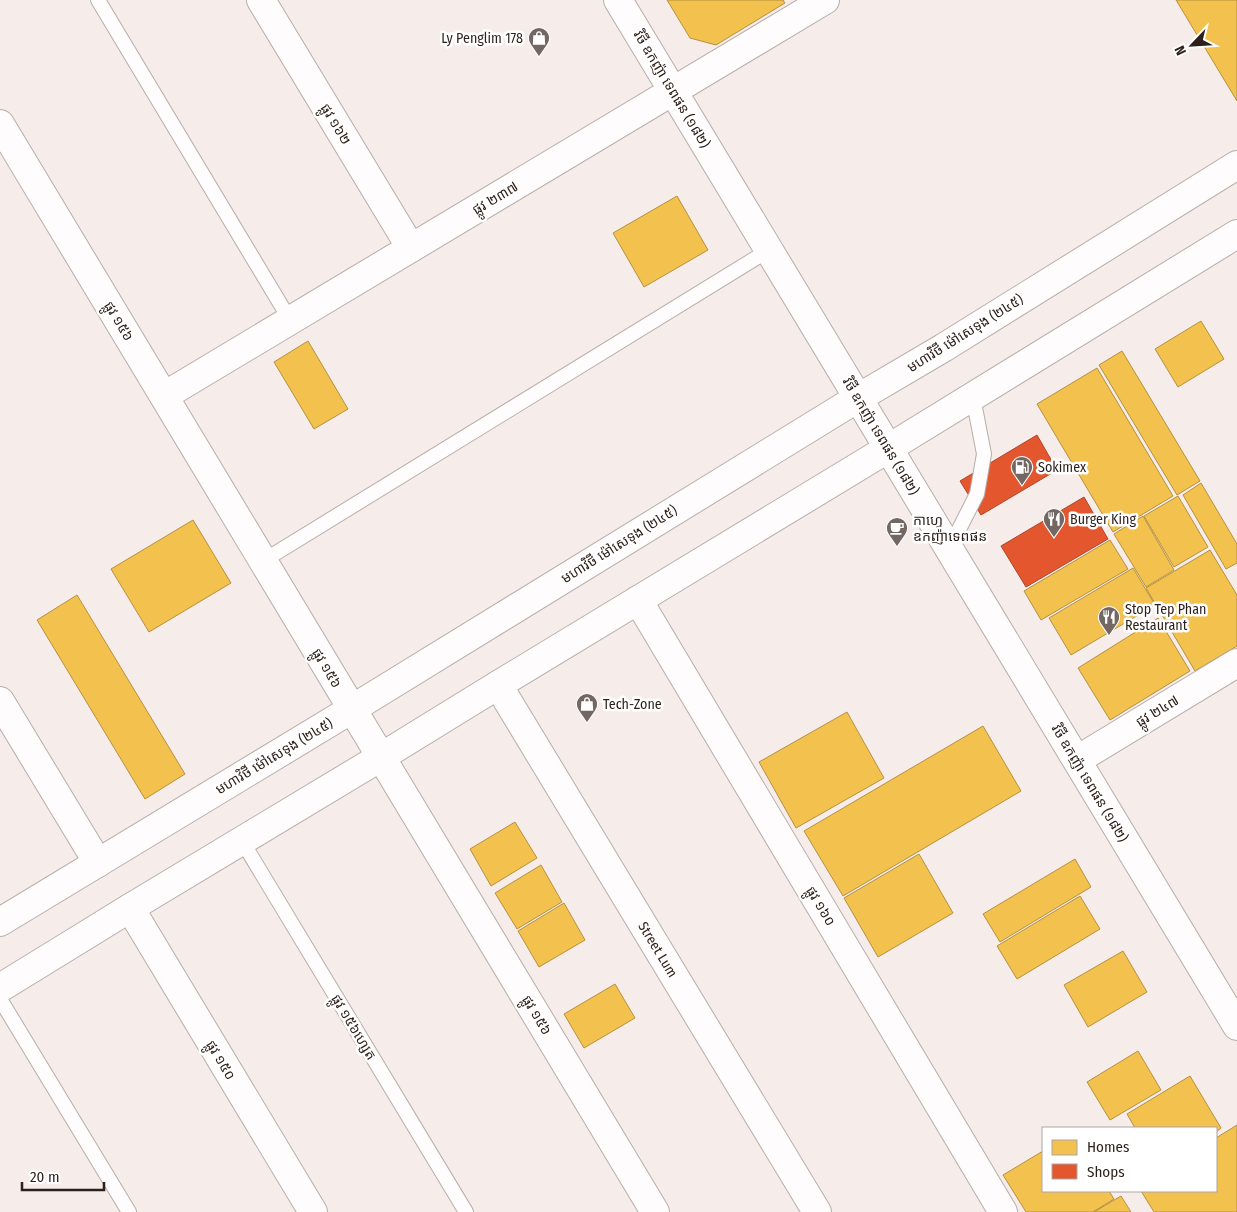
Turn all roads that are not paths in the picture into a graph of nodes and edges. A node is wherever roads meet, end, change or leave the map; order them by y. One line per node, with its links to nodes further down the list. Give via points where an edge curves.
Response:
1 (98, 0): 11 (lane)
2 (261, 0): 9 (street, ផ្លូវ ១៦២)
3 (618, 0): 5 (street, វិថី ឧកញ៉ា ទេពផន (១៨២))
4 (826, 0): 5 (street, ផ្លូវ ២៣៧)
5 (673, 91): 9 (street, ផ្លូវ ២៣៧); 10 (street, វិថី ឧកញ៉ា ទេពផន (១៨២))
6 (1, 129): 12 (street, ផ្លូវ ១៥៦)
7 (1237, 164): 14 (street, មហាវិថី ម៉ៅសេទុង (២៤៥))
8 (1237, 234): 13 (street)
9 (412, 248): 11 (street, ផ្លូវ ២៣៧)
10 (769, 250): 14 (street, វិថី ឧកញ៉ា ទេពផន (១៨២)); 17 (lane)
11 (290, 320): 12 (street, ផ្លូវ ២៣៧)
12 (164, 396): 17 (street, ផ្លូវ ១៥៦)
13 (973, 397): 15 (street); 16 (lane, via 984,454 977,494)
14 (858, 398): 15 (street, វិថី ឧកញ៉ា ទេពផន (១៨២)); 22 (street, មហាវិថី ម៉ៅសេទុង (២៤៥))
15 (889, 448): 16 (street, វិថី ឧកញ៉ា ទេពផន (១៨២)); 18 (street)
16 (950, 548): 24 (street, វិថី ឧកញ៉ា ទេពផន (១៨២))
17 (264, 561): 22 (street, ផ្លូវ ១៥៦)
18 (638, 600): 20 (street); 37 (street, ផ្លូវ ១៦០)
19 (1237, 663): 24 (street, ផ្លូវ ២៤៧)
20 (498, 685): 23 (street); 36 (street, Street Lum)
21 (0, 701): 26 (street)
22 (352, 709): 23 (street, ផ្លូវ ១៥៦); 26 (street, មហាវិថី ម៉ៅសេទុង (២៤៥))
23 (382, 758): 25 (street); 35 (street, ផ្លូវ ១៥៦)
24 (1076, 760): 31 (street, វិថី ឧកញ៉ា ទេពផន (១៨២))
25 (242, 841): 27 (street); 34 (lane, ផ្លូវ ១៥៦ហ្សេត)
26 (98, 863): 28 (street, មហាវិថី ម៉ៅសេទុង (២៤៥))
27 (130, 908): 29 (street); 33 (street, ផ្លូវ ១៥០)
28 (0, 922)
29 (0, 988)
30 (0, 999): 32 (lane)
31 (1237, 1026)
32 (128, 1212)
33 (313, 1212)
34 (466, 1212)
35 (655, 1212)
36 (817, 1212)
37 (1003, 1212)

